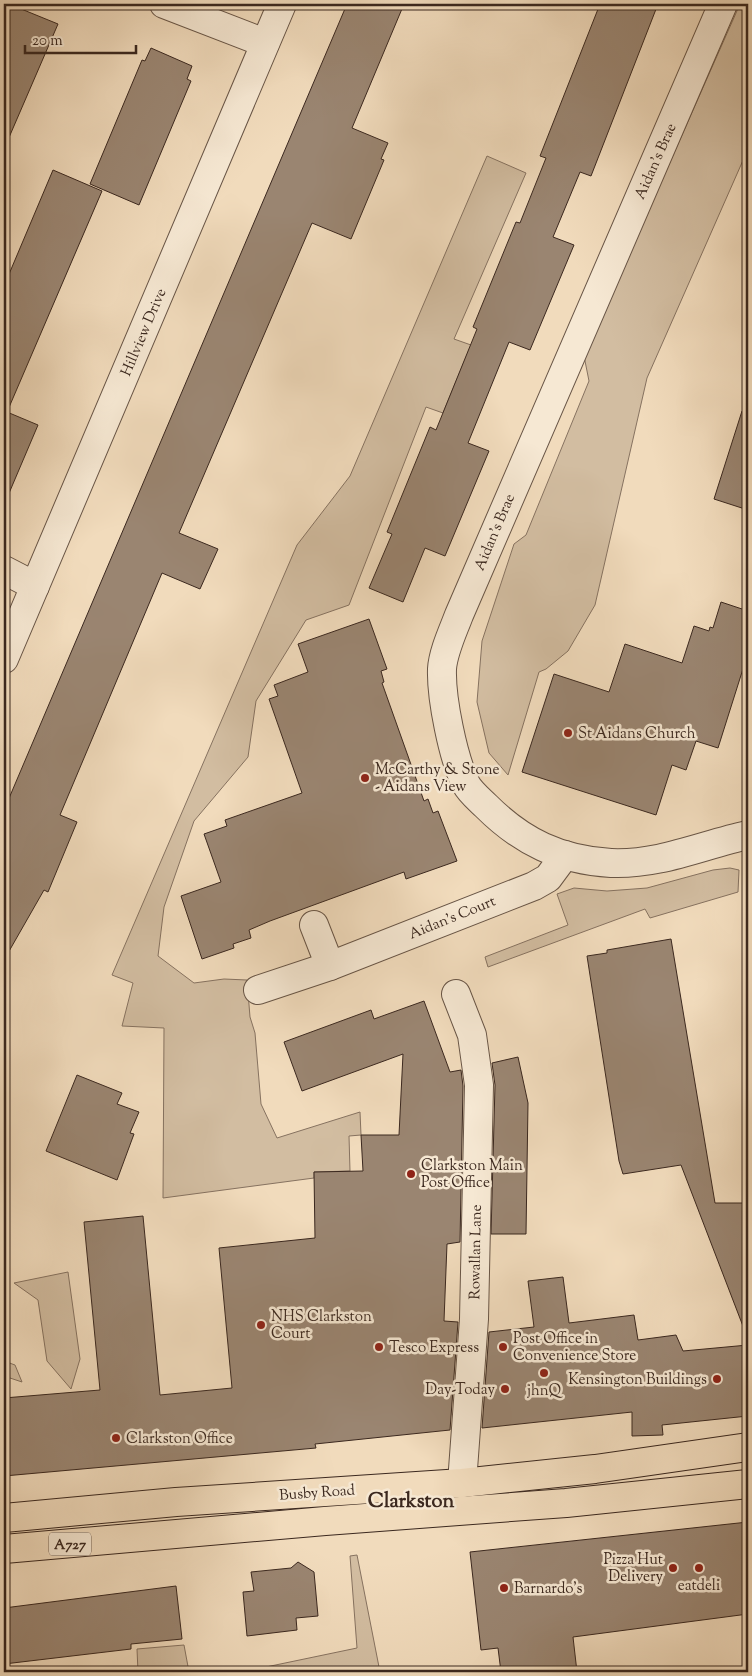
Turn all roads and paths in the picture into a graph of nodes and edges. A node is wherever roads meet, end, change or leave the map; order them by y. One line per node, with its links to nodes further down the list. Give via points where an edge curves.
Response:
1 (164, 4): 4 (street)
2 (282, 4): 4 (street, Hillview Drive)
3 (723, 4): 9 (street, Aidan's Brae, via 462,606 442,667 444,706 466,785 519,835)
4 (265, 43): 6 (street, Hillview Drive)
5 (4, 570): 6 (street)
6 (34, 586): 7 (street, Hillview Drive)
7 (4, 659)
8 (748, 835): 9 (street, Aidan's Brae, via 651,861 612,863)
9 (565, 855): 11 (street, Aidan's Court, via 548,878 534,886)
10 (314, 925): 11 (street)
11 (330, 966): 12 (street, Aidan's Court)
12 (258, 990)
13 (456, 994): 15 (street, Rowallan Lane, via 472,1035 479,1093 474,1318)
14 (748, 1447): 15 (main road, Busby Road / A727, via 595,1469)
15 (462, 1483): 17 (main road, Busby Road / A727, via 186,1501)
16 (748, 1484): 18 (main road, Busby Road / A727, via 566,1503)
17 (4, 1518)
18 (4, 1549)

